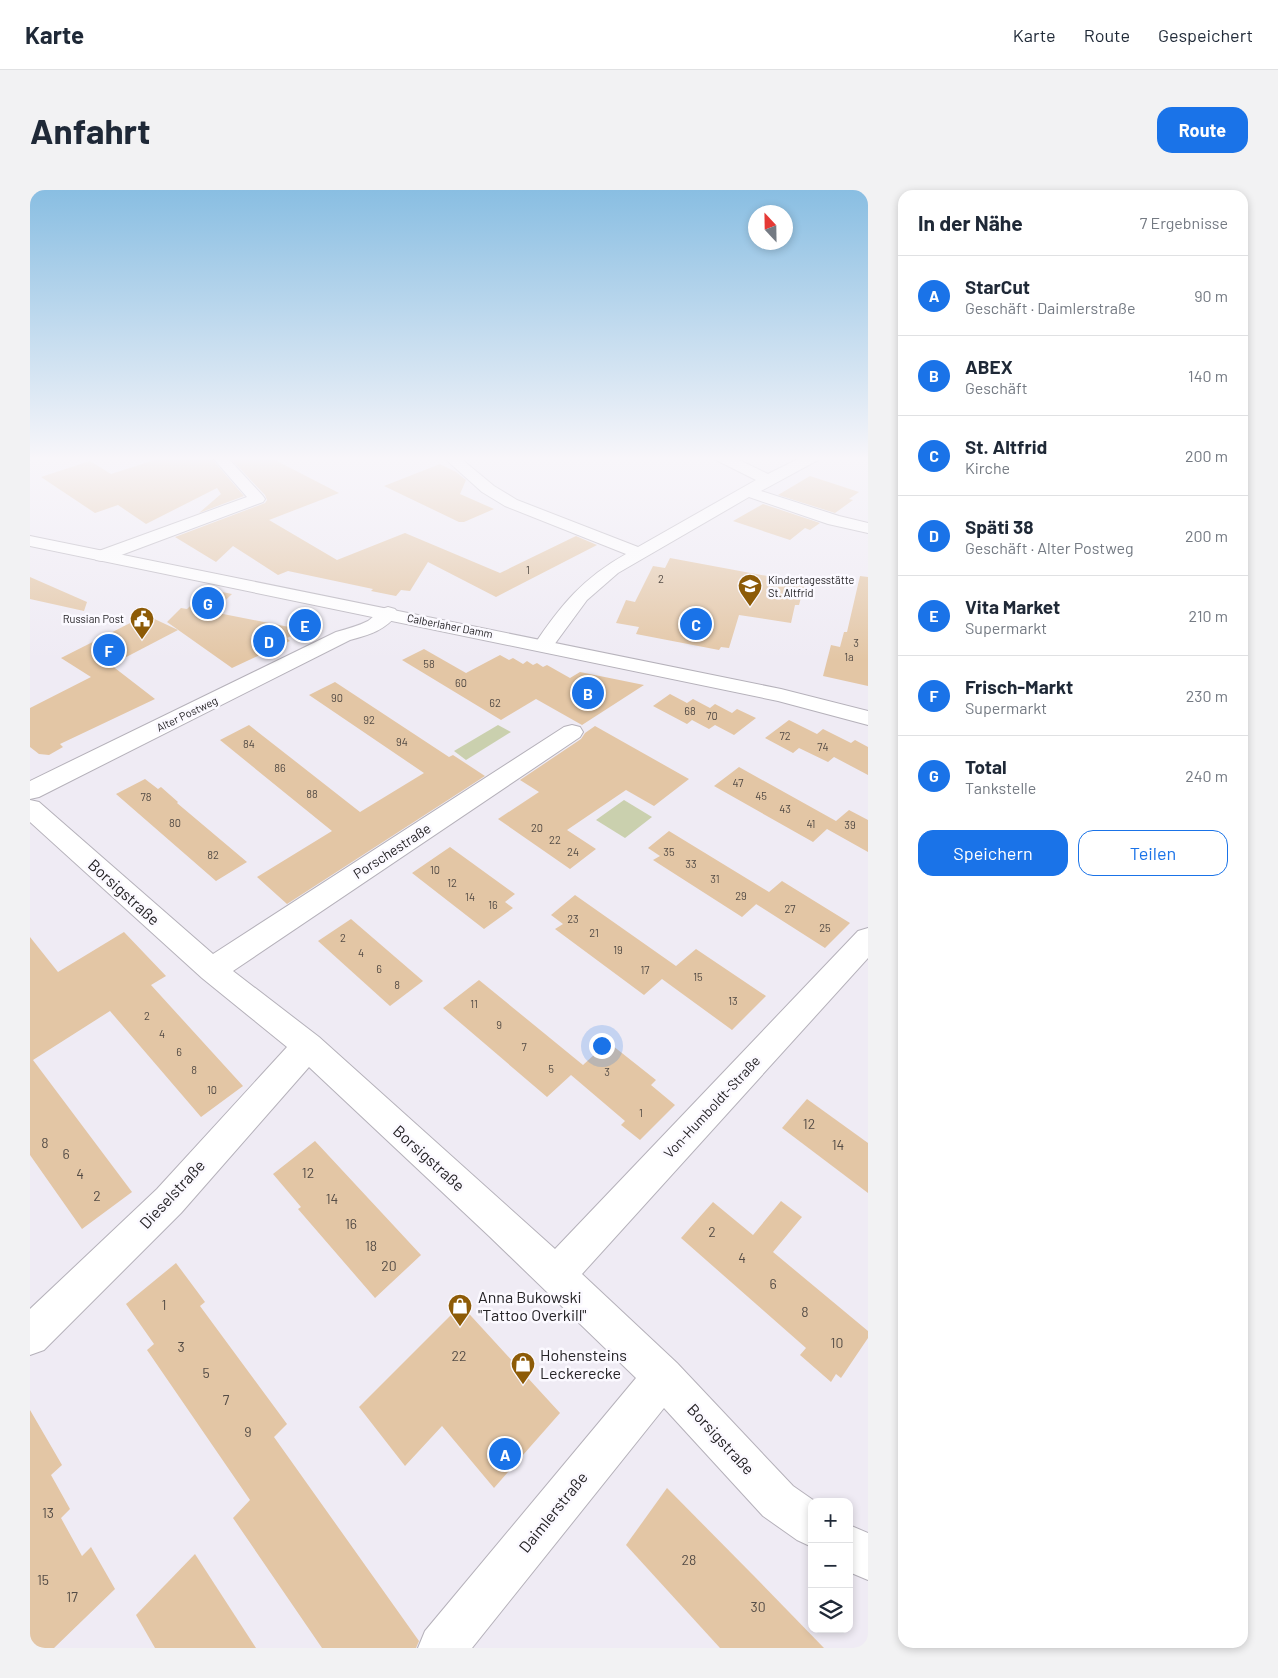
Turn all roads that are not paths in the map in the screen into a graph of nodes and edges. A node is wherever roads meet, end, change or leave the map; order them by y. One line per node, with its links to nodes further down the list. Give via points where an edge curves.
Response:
1 (186, 525): 8 (street)
2 (567, 525): 7 (street)
3 (689, 525): 7 (street)
4 (855, 525): 5 (street)
5 (868, 528)
6 (30, 541): 8 (street, Calberlaher Damm)
7 (639, 553): 12 (street, via 612,569 580,596)
8 (102, 556): 9 (street, Calberlaher Damm)
9 (364, 609): 10 (street, Calberlaher Damm); 11 (street, Alter Postweg, via 346,628)
10 (388, 613): 11 (street, Alter Postweg, via 379,622); 12 (street, Calberlaher Damm)
11 (343, 636): 15 (street, Alter Postweg)
12 (544, 645): 13 (street, Calberlaher Damm, via 781,695)
13 (868, 718)
14 (572, 732): 18 (street, Porschestraße)
15 (30, 791)
16 (30, 808): 18 (street, Borsigstraße)
17 (868, 939): 20 (street, Von-Humboldt-Straße)
18 (212, 970): 19 (street, Borsigstraße)
19 (308, 1046): 20 (street, Borsigstraße); 21 (street, Dieselstraße, via 169,1200)
20 (556, 1274): 22 (street, Borsigstraße)
21 (30, 1336)
22 (663, 1377): 23 (street, Borsigstraße, via 778,1501); 26 (street, Daimlerstraße)
23 (808, 1523)
24 (853, 1549): 25 (street)
25 (868, 1558)
26 (442, 1648)

